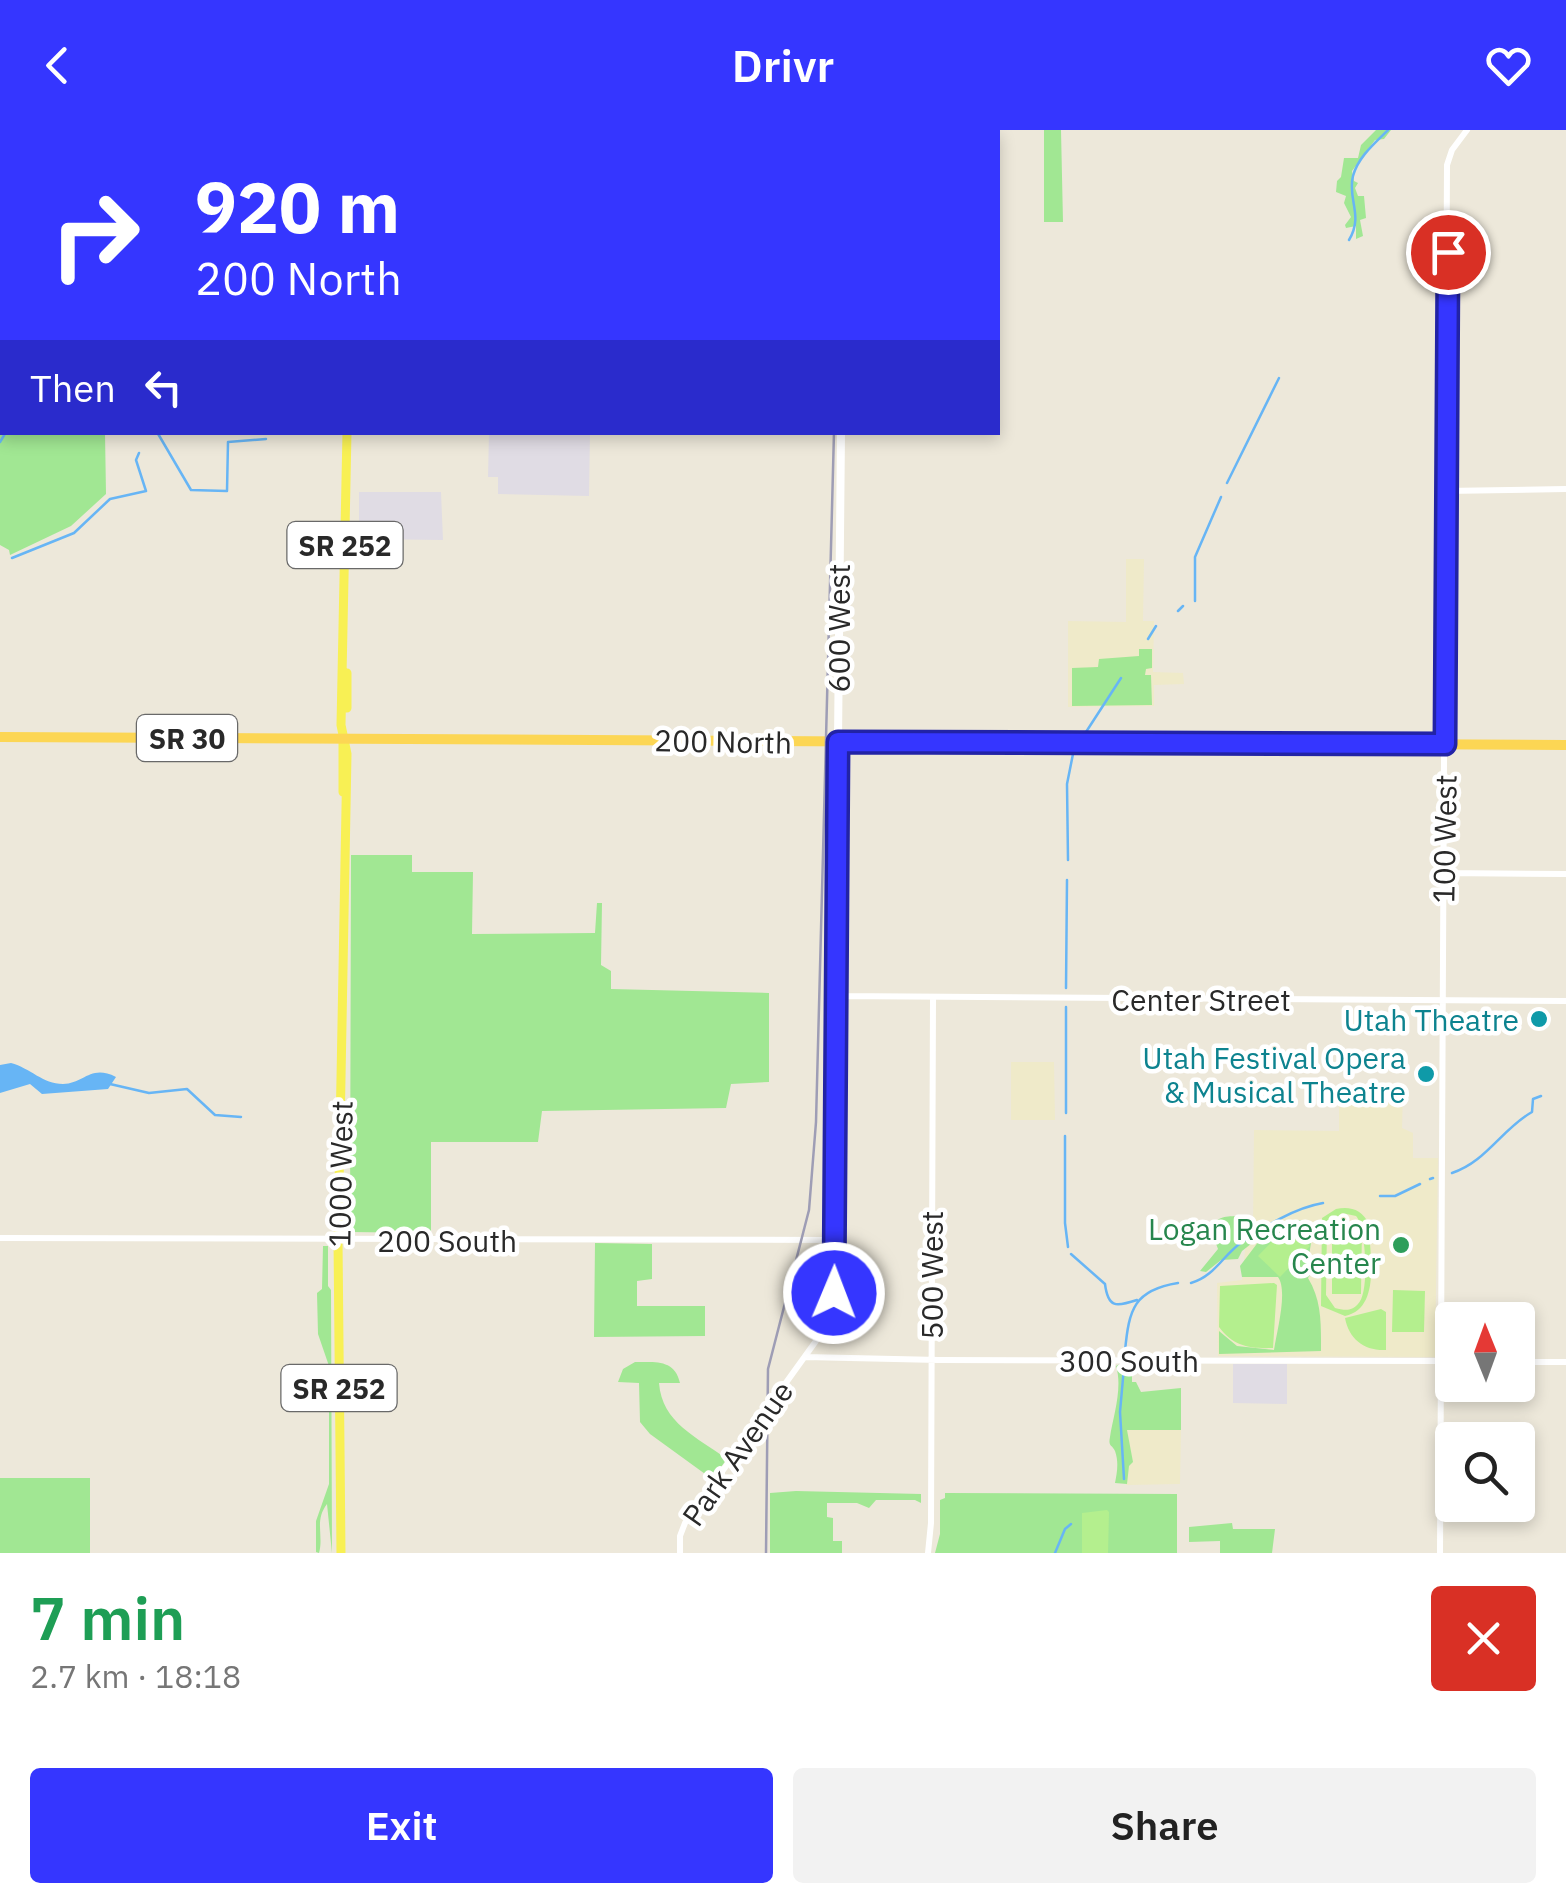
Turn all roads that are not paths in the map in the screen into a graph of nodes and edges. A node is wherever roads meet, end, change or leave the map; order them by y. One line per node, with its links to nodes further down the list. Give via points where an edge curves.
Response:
1 (1467, 130): 5 (street, 100 West, via 1447,165)
2 (347, 435): 7 (main road, 1000 West / SR 252)
3 (841, 435): 8 (main road, 600 West)
4 (1566, 489): 5 (street)
5 (1445, 490): 9 (street, 100 West)
6 (0, 737): 7 (highway, 200 North / SR 30)
7 (344, 739): 8 (highway, 200 North / SR 30); 18 (main road, 1000 West / SR 252)
8 (838, 742): 9 (highway, 200 North / SR 30); 13 (street, 600 West)
9 (1445, 744): 10 (highway, 200 North / SR 30); 11 (street, 100 West)
10 (1566, 745)
11 (1443, 873): 12 (street); 15 (street, 100 West)
12 (1566, 874)
13 (837, 996): 14 (street, Center Street); 19 (street, 600 West)
14 (933, 997): 15 (street, Center Street); 22 (street, 500 West)
15 (1442, 1000): 16 (street, Center Street); 20 (street, 100 West)
16 (1566, 1000)
17 (0, 1238): 18 (street, 200 South)
18 (338, 1240): 19 (street, 200 South); 27 (main road, 1000 West / SR 252)
19 (834, 1240): 21 (street, 600 West, via 832,1314)
20 (1442, 1302)
21 (805, 1357): 22 (street, 300 South); 28 (street, Park Avenue, via 685,1523)
22 (931, 1360): 23 (street, 300 South); 29 (street, 500 West)
23 (1435, 1360)
24 (1535, 1362): 25 (street)
25 (1566, 1362)
26 (1442, 1402): 30 (street, 100 West)
27 (341, 1553)
28 (680, 1553)
29 (928, 1553)
30 (1440, 1553)

